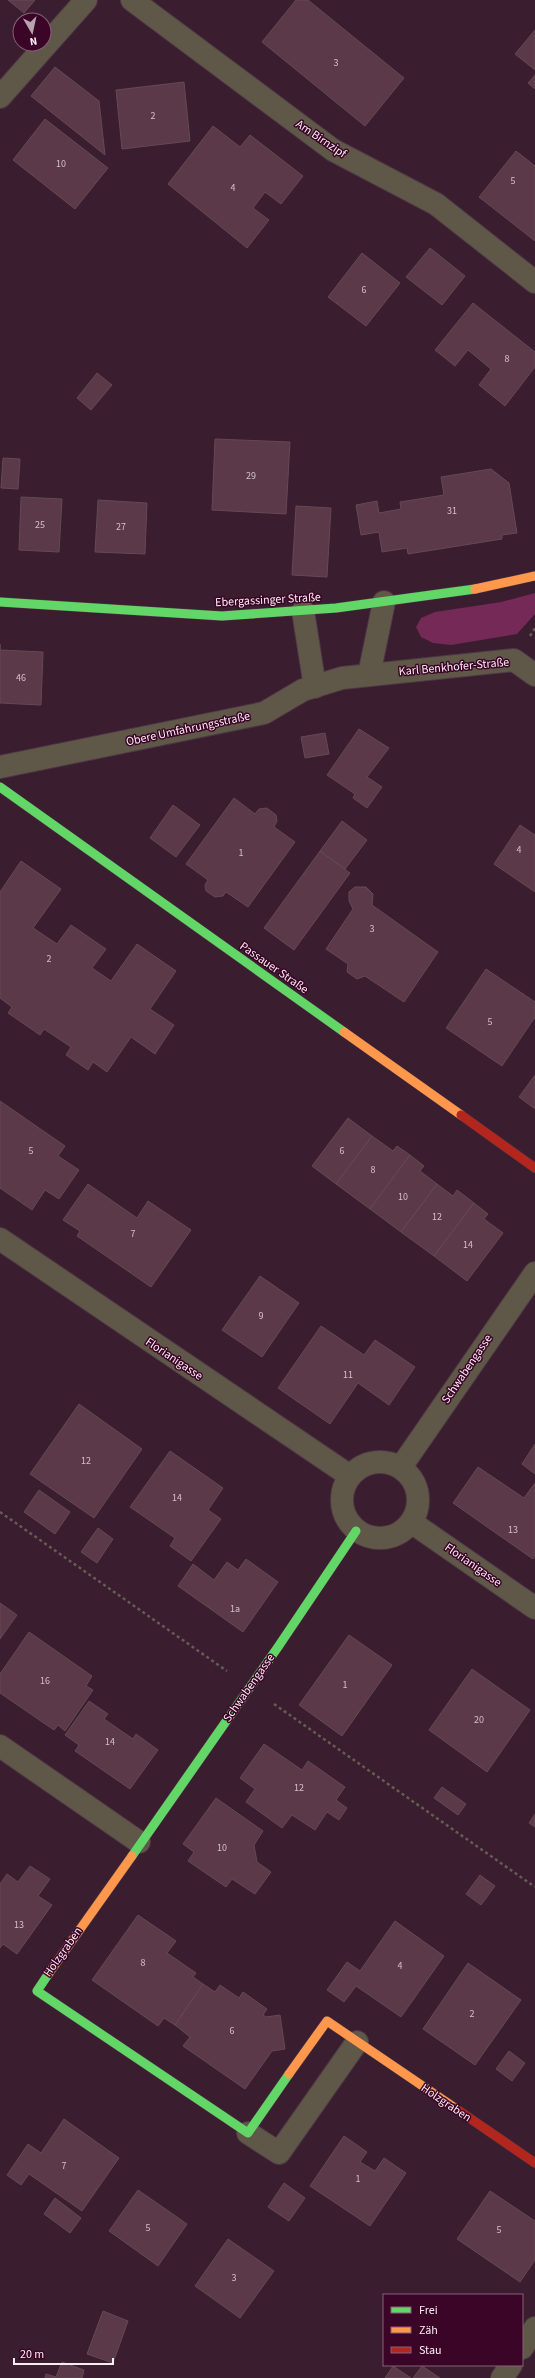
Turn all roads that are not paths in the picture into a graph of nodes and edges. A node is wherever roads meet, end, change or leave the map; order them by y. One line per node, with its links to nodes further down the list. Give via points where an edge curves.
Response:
1 (86, 0): 3 (street)
2 (132, 0): 4 (street, Am Birnzipf, via 333,150 436,204)
3 (0, 97)
4 (535, 282)
5 (535, 576): 7 (street, Ebergassinger Straße, via 484,588)
6 (0, 602): 8 (street, Ebergassinger Straße, via 222,616)
7 (384, 602): 8 (street, Ebergassinger Straße); 9 (street)
8 (303, 611): 11 (street)
9 (369, 675): 10 (street, Karl Benkhofer-Straße, via 514,660); 11 (street, Obere Umfahrungsstraße, via 342,678)
10 (535, 675)
11 (315, 687): 12 (street, Obere Umfahrungsstraße, via 303,690 264,713)
12 (0, 767)
13 (0, 787): 14 (street, Passauer Straße)
14 (535, 1168)
15 (0, 1239): 18 (street, Florianigasse)
16 (535, 1273): 17 (street, Schwabengasse)
17 (402, 1467): 18 (street, via 378,1461 365,1464); 19 (street, via 415,1486 418,1498)
18 (350, 1476): 20 (street, via 343,1487 341,1501 344,1514)
19 (411, 1522): 20 (street, via 395,1535 378,1538); 21 (street, Florianigasse)
20 (356, 1531): 23 (street, Schwabengasse, via 250,1687)
21 (535, 1608)
22 (0, 1746): 23 (street)
23 (139, 1842): 25 (street, Holzgraben, via 37,1991)
24 (357, 2042): 25 (street, Holzgraben, via 278,2153); 25 (street, Holzgraben, via 327,2021); 26 (street, Holzgraben)
25 (248, 2133)
26 (535, 2163)
27 (535, 2328): 28 (street)
28 (523, 2346)
29 (510, 2366): 30 (street)
30 (502, 2378)

